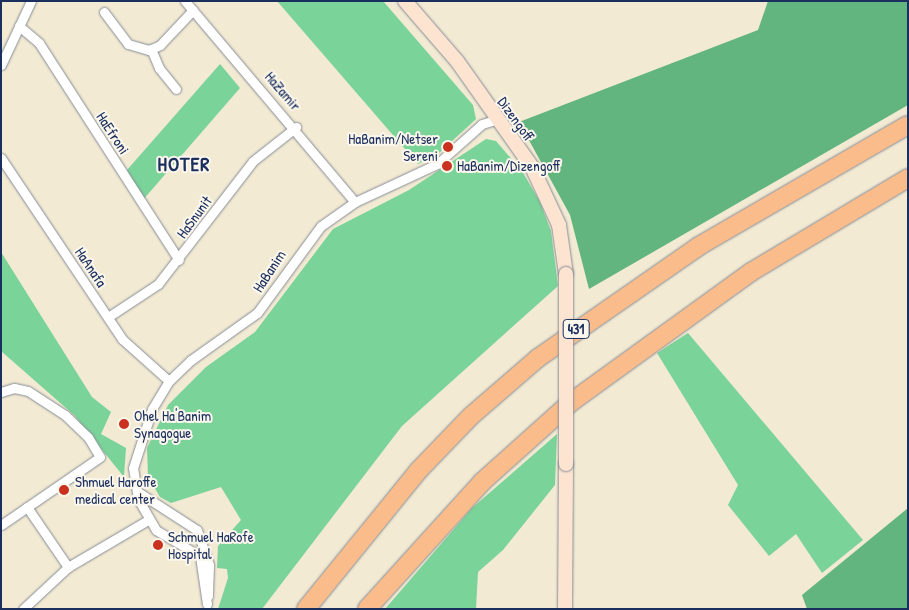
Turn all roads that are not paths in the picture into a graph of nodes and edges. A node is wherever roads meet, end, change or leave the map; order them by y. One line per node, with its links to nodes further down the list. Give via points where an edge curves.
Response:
1 (31, 1): 6 (street)
2 (185, 1): 4 (street, HaZamir)
3 (405, 1): 10 (street, Dizengoff, via 457,61)
4 (193, 10): 7 (street); 12 (street, HaZamir)
5 (104, 12): 7 (street, via 128,44)
6 (19, 26): 8 (street); 16 (street, HaEfroni, via 39,42)
7 (151, 49): 9 (street, via 158,68)
8 (1, 64)
9 (176, 89)
10 (496, 120): 15 (street, HaBanim, via 482,124 437,164); 30 (street, Dizengoff, bridge, via 546,192 559,225 566,274)
11 (908, 125): 28 (highway, 431, via 699,246 538,358 471,416 418,471)
12 (296, 127): 15 (street, HaZamir); 16 (street, HaSnunit, via 253,161)
13 (1, 158): 17 (street, HaAnafa)
14 (908, 178): 29 (highway, via 751,272 570,403 482,482)
15 (355, 202): 18 (street, HaBanim, via 320,226 257,313)
16 (179, 260): 17 (street, HaSnunit, via 158,284)
17 (108, 317): 18 (street, HaAnafa, via 142,360)
18 (170, 381): 20 (street, HaBanim, via 136,452 133,468)
19 (1, 392): 21 (street, via 14,388 28,391 65,415 100,453 90,468)
20 (138, 492): 22 (street, HaBanim); 25 (street, via 197,530)
21 (28, 507): 23 (street); 24 (street)
22 (148, 520): 24 (street); 25 (street, HaBanim, via 178,546 196,553)
23 (1, 524)
24 (68, 567): 27 (street)
25 (207, 573): 26 (street)
26 (206, 606)
27 (22, 609)
28 (306, 609)
29 (367, 609)
30 (565, 609)

